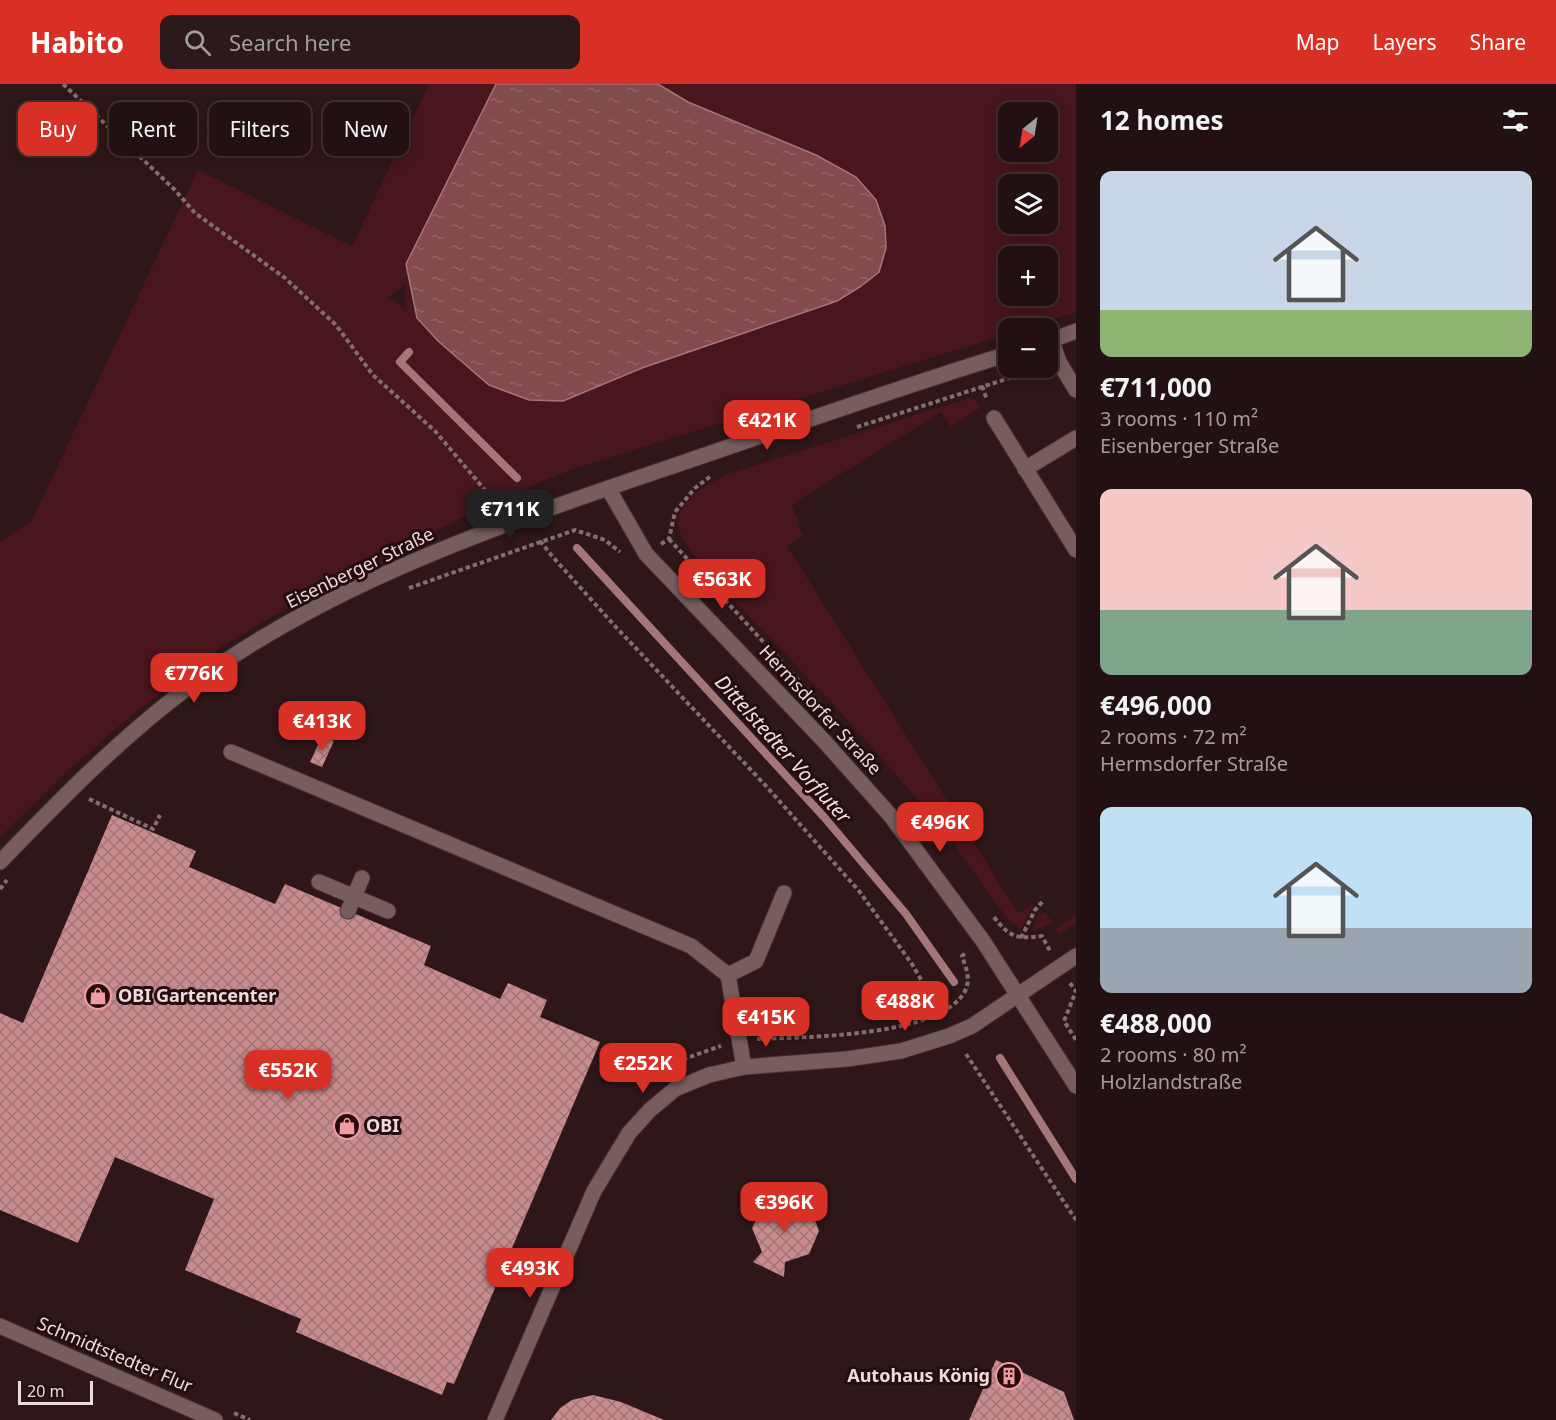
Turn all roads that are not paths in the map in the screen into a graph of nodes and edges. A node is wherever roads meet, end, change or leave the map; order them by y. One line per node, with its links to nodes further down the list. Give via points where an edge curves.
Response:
1 (1076, 331): 2 (street)
2 (1058, 338)
3 (998, 357): 9 (street, Eisenberger Straße)
4 (1058, 360): 5 (street)
5 (1076, 390)
6 (993, 418): 8 (street)
7 (1076, 438): 8 (street)
8 (1025, 469): 10 (street)
9 (608, 488): 12 (street, Eisenberger Straße, via 440,550 352,590 268,635 191,686 94,766); 20 (street, Hermsdorfer Straße, via 646,554 865,786 926,862)
10 (1076, 550)
11 (231, 752): 19 (street, via 691,946)
12 (0, 862)
13 (362, 878): 16 (street)
14 (319, 882): 16 (street)
15 (784, 893): 19 (street, via 756,962)
16 (351, 904): 17 (street)
17 (388, 911)
18 (1076, 956): 20 (street)
19 (728, 975): 21 (street)
20 (1018, 995): 21 (street, via 972,1026 902,1050 847,1059); 22 (street, Hermsdorfer Straße)
21 (744, 1067): 25 (street, via 709,1075 675,1089 629,1133 594,1191)
22 (1076, 1086)
23 (0, 1326): 24 (street, Schmidtstedter Flur)
24 (215, 1420)
25 (495, 1420)

